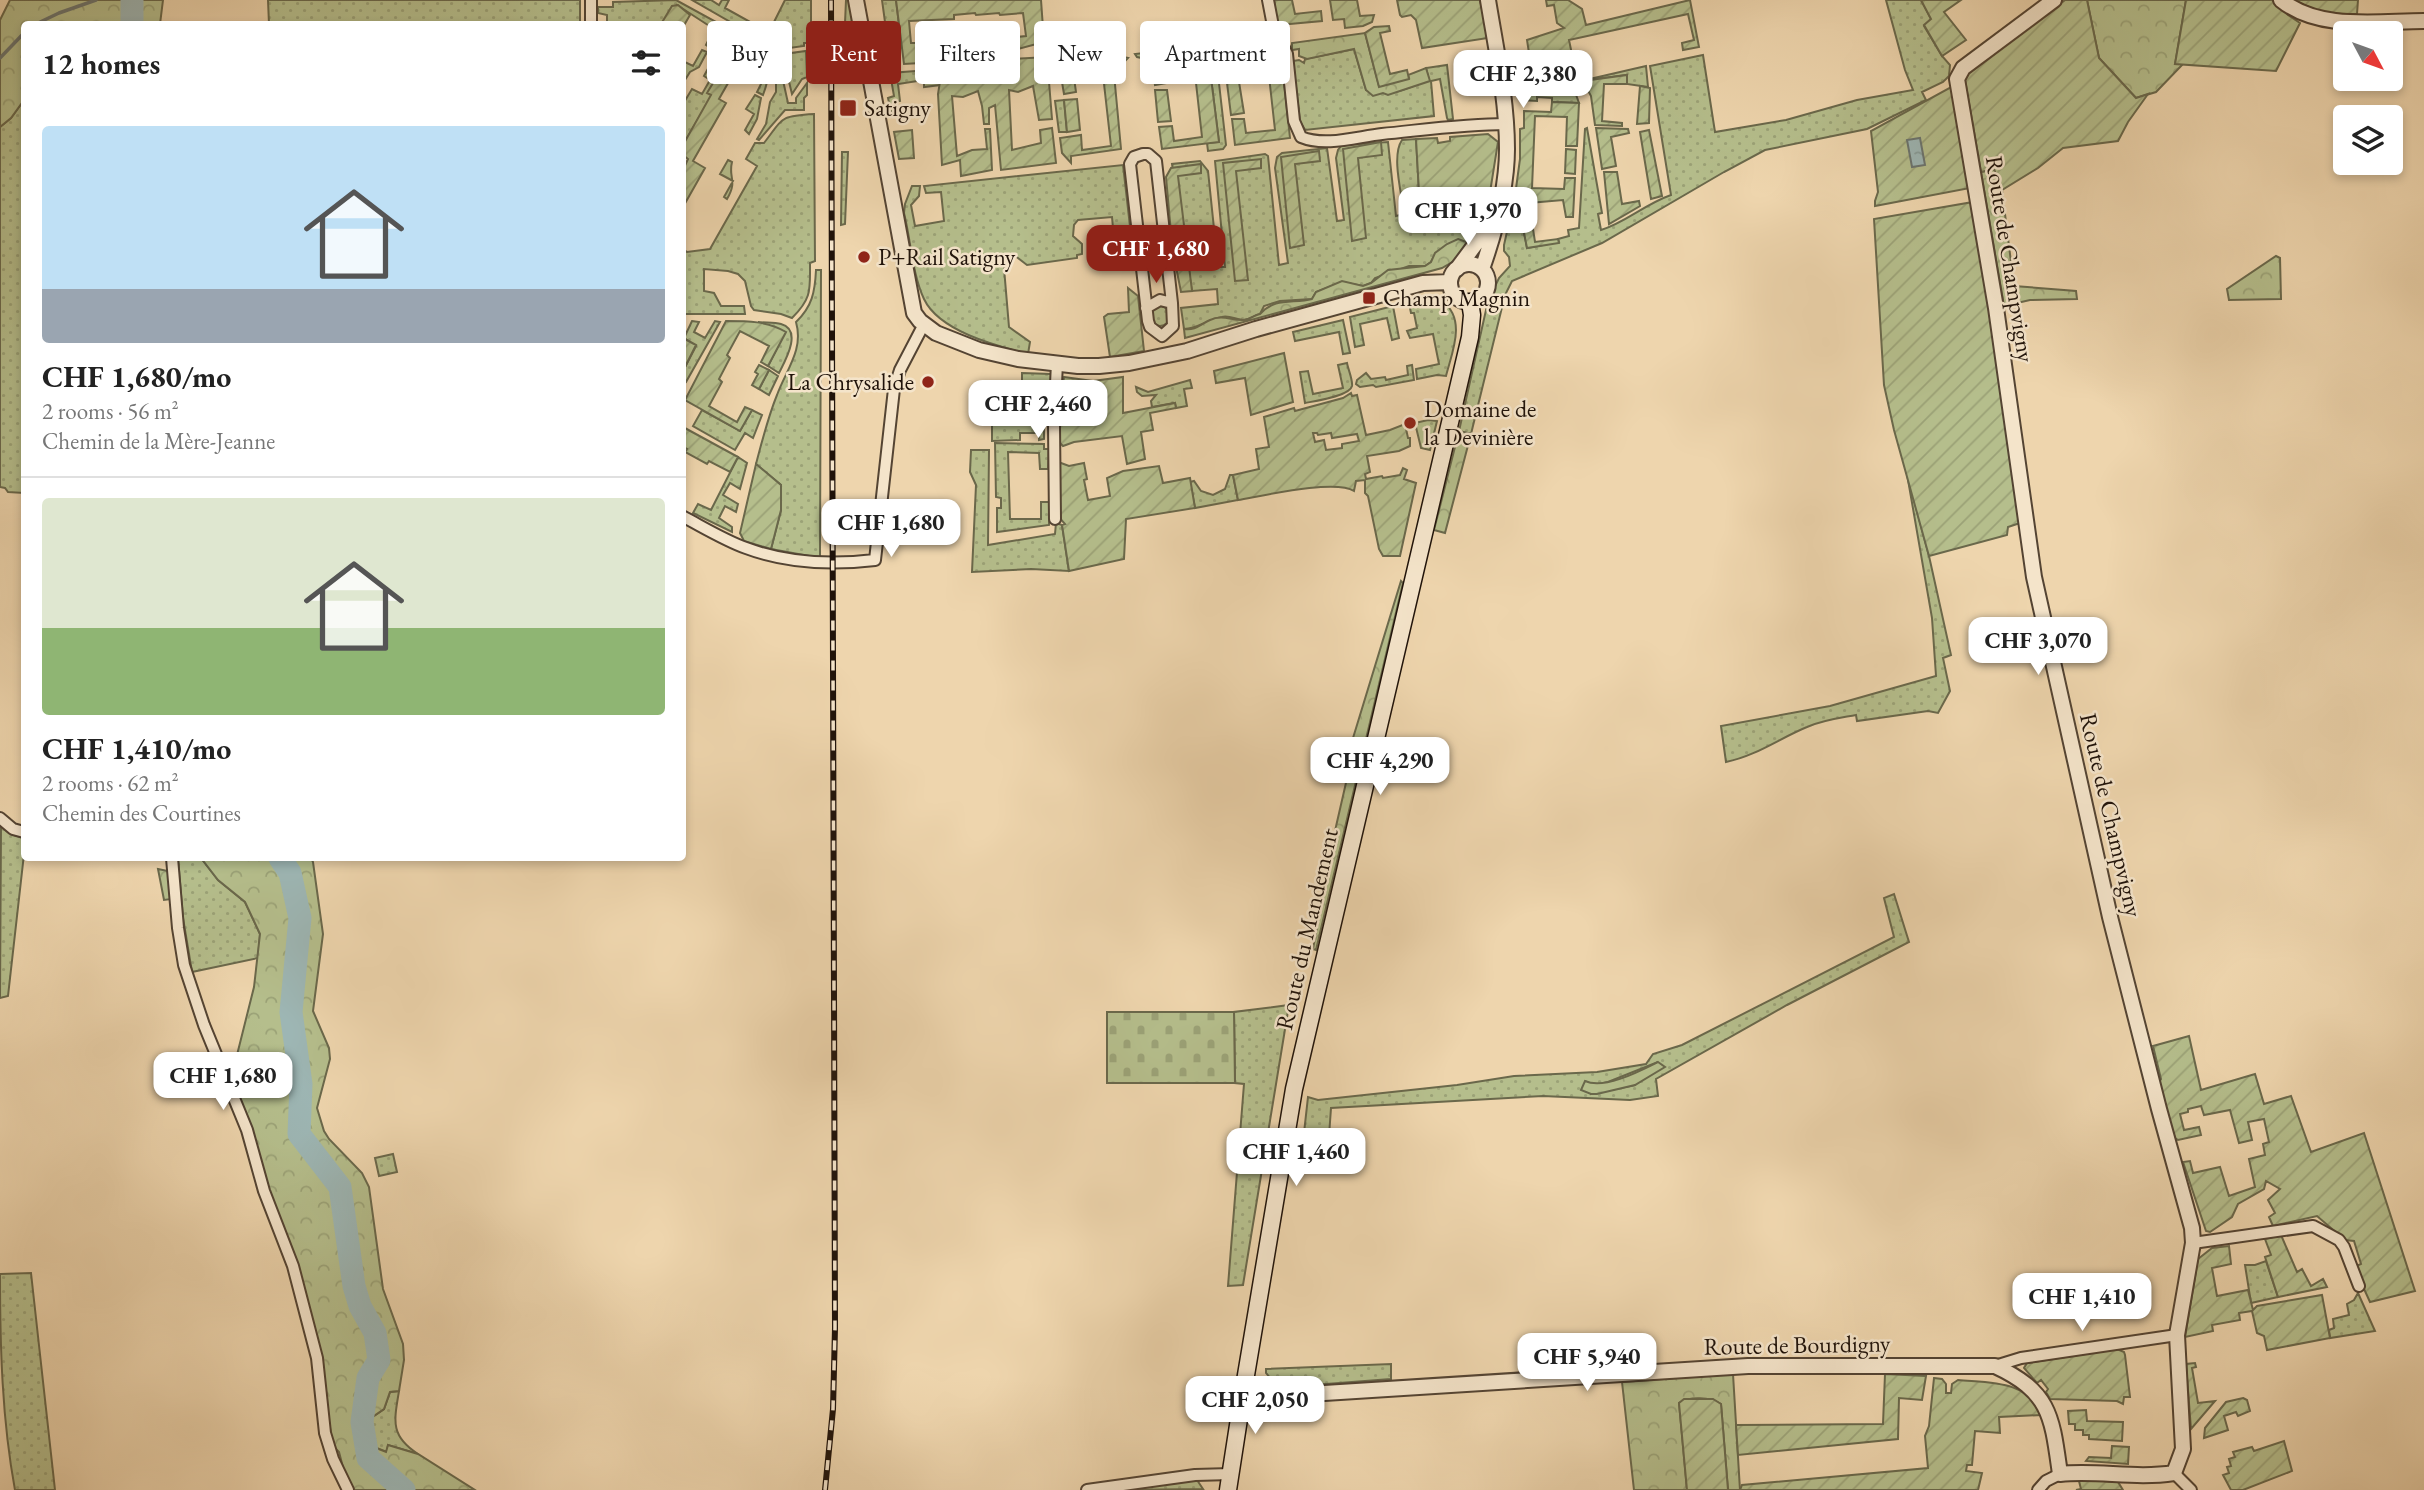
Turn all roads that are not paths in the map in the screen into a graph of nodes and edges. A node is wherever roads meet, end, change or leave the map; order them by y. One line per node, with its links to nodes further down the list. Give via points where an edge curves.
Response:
1 (591, 0): 7 (street)
2 (856, 0): 16 (street, via 913,309)
3 (1268, 0): 9 (street, via 1273,26 1287,54 1294,121 1301,137 1330,141)
4 (1488, 0): 9 (street)
5 (2054, 0): 25 (street, Route de Champvigny, via 1963,68 1957,79 1996,307 2034,577 2110,917 2191,1219)
6 (2281, 0): 8 (street, via 2322,19)
7 (591, 21)
8 (2424, 21)
9 (1506, 124): 10 (street, via 1507,152)
10 (1496, 217): 11 (street); 12 (street)
11 (1482, 270): 12 (street, via 1472,265); 13 (street, via 1487,290)
12 (1454, 276): 13 (street, via 1456,296); 18 (street)
13 (1470, 302): 29 (main road, Route du Mandement, via 1470,337 1297,1077)
14 (1172, 303): 15 (street, via 1160,300); 15 (street, via 1156,161 1143,154 1130,164); 17 (street, via 1173,326)
15 (1146, 308): 17 (street, via 1150,327)
16 (923, 324): 19 (street, via 978,350); 20 (street, via 894,389 875,560 787,558 748,549)
17 (1162, 336): 18 (street)
18 (1166, 356): 19 (street, via 1111,365)
19 (1057, 363): 21 (street)
20 (686, 518)
21 (1055, 519)
22 (0, 818): 23 (street)
23 (21, 831)
24 (172, 861): 33 (street, via 184,965 293,1266 317,1358 325,1433)
25 (2193, 1243): 26 (street, via 2313,1226 2339,1240); 27 (street, Route de Champvigny)
26 (2359, 1286)
27 (2177, 1335): 28 (street, via 2021,1358); 30 (street, Route de Champvigny, via 2183,1449)
28 (1995, 1366): 29 (street, Route de Bourdigny, via 1748,1366 1277,1396); 31 (street, Route de Bourdigny, via 2023,1381 2043,1403 2052,1422)
29 (1243, 1393): 32 (main road, Route du Mandement)
30 (2174, 1473): 31 (street); 36 (street)
31 (2060, 1474): 35 (street)
32 (1230, 1482): 34 (street, via 1195,1475)
33 (348, 1490)
34 (1087, 1490)
35 (2038, 1490)
36 (2191, 1490)

